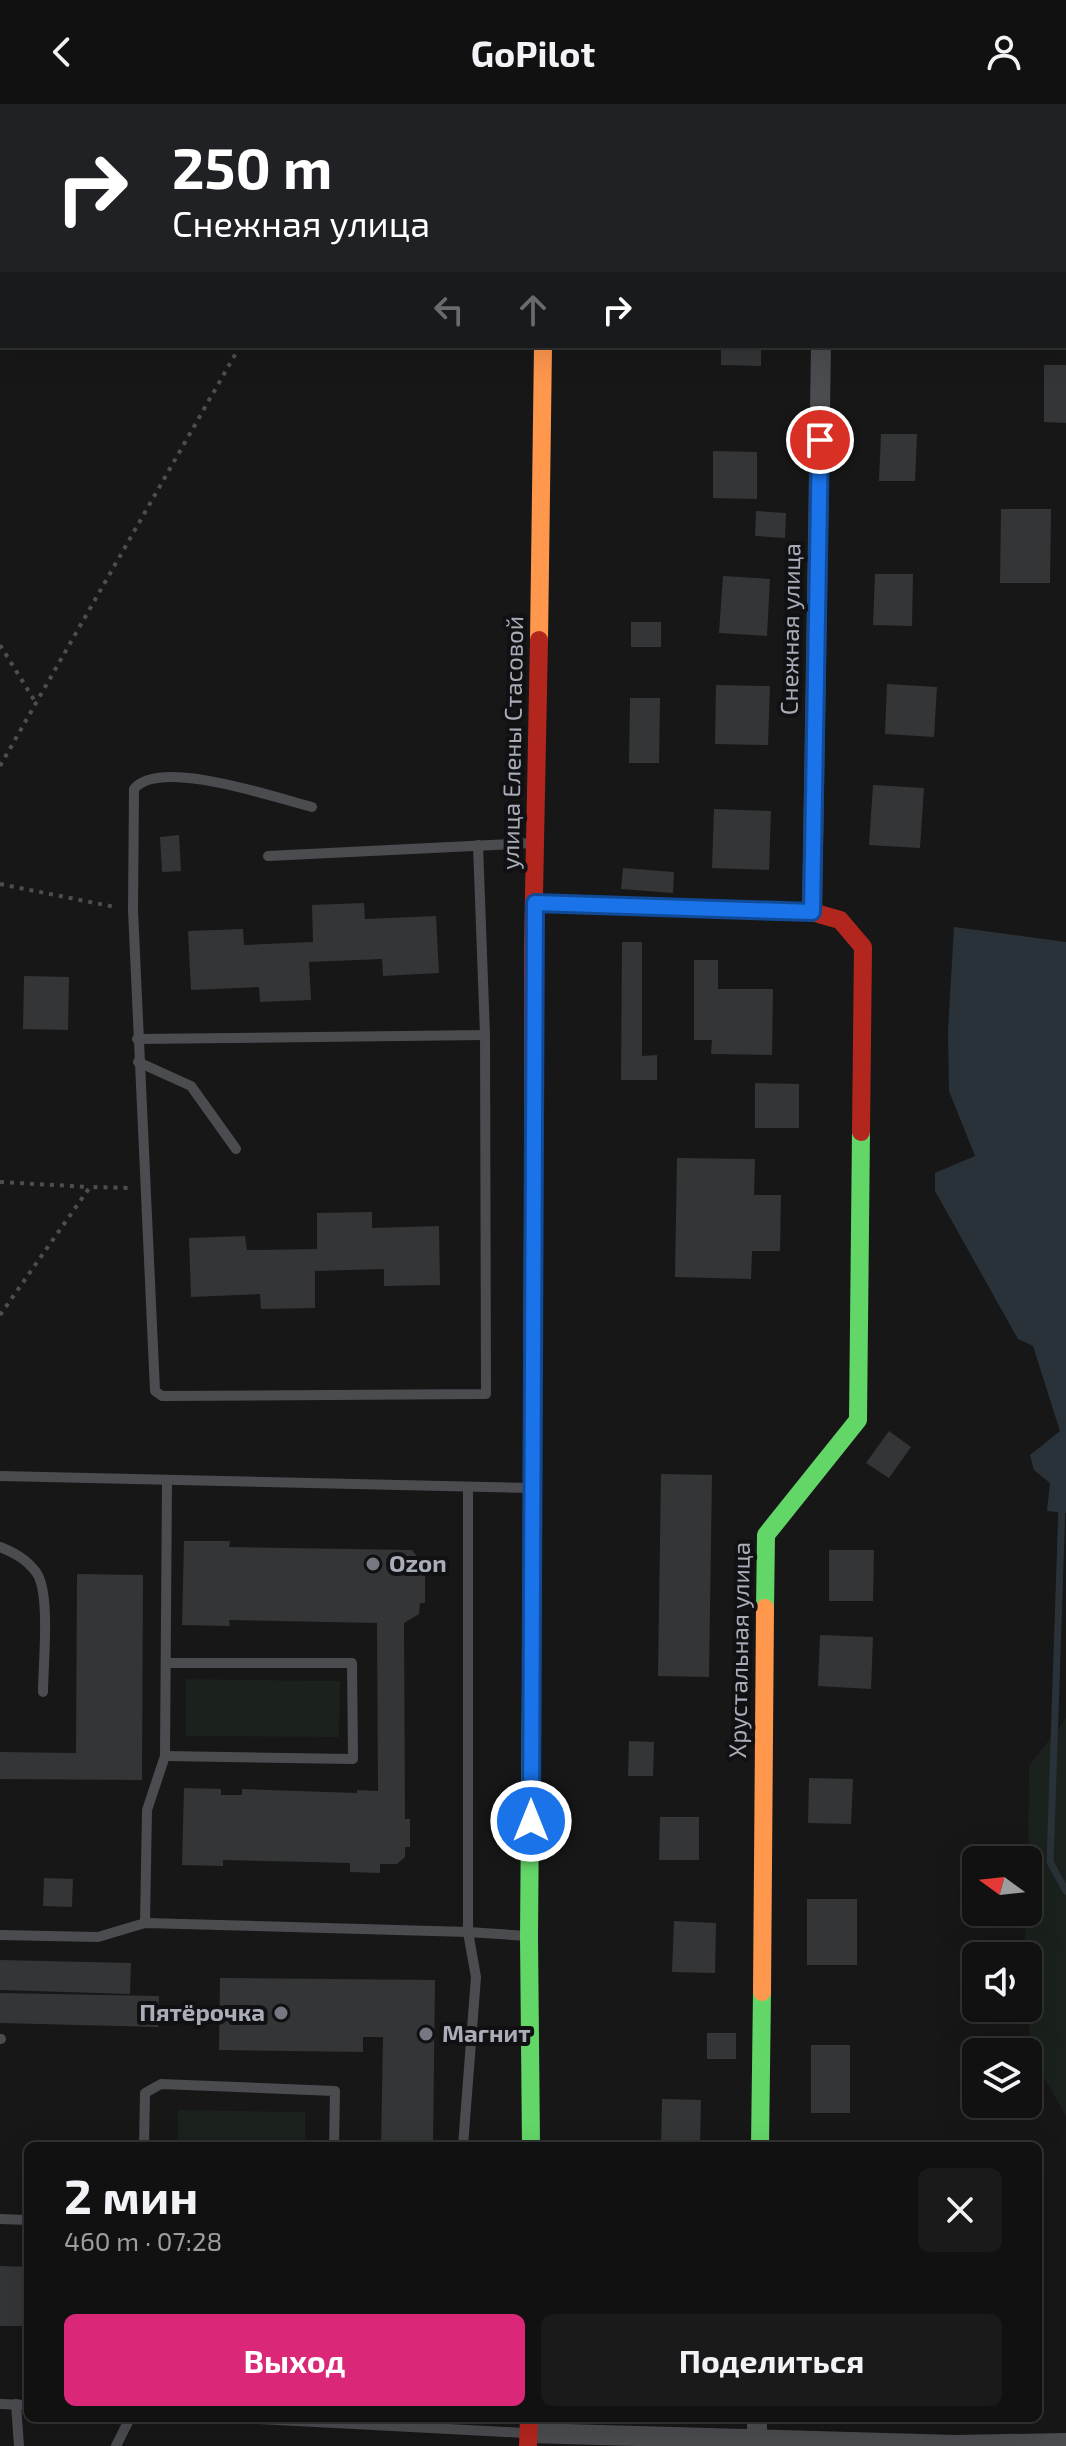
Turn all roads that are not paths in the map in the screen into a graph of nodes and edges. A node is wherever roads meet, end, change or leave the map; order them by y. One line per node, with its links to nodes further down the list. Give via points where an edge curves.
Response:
1 (543, 348): 4 (main road, улица Елены Стасовой)
2 (550, 348): 4 (main road, улица Елены Стасовой)
3 (821, 348): 10 (street, Снежная улица)
4 (544, 396): 6 (main road, улица Елены Стасовой)
5 (312, 807): 12 (lane, via 197,778 167,776 140,782 134,789)
6 (535, 843): 7 (lane); 9 (main road, улица Елены Стасовой)
7 (478, 845): 8 (lane); 11 (lane)
8 (268, 856)
9 (535, 903): 10 (main road); 18 (main road, улица Елены Стасовой)
10 (812, 912): 31 (main road, Хрустальная улица, via 840,920 863,947 858,1420 766,1535)
11 (485, 1035): 12 (lane); 13 (lane, via 486,1394 162,1396 155,1391)
12 (137, 1039): 13 (lane)
13 (138, 1062): 14 (lane, via 191,1086)
14 (236, 1149)
15 (0, 1476): 16 (lane)
16 (167, 1480): 17 (lane); 20 (lane)
17 (468, 1487): 18 (lane); 24 (lane)
18 (533, 1488): 26 (main road, улица Елены Стасовой)
19 (0, 1547): 21 (lane, via 22,1556 38,1574 45,1595)
20 (166, 1663): 22 (lane); 22 (lane, via 352,1663 353,1759)
21 (43, 1692)
22 (165, 1756): 23 (lane, via 147,1810)
23 (145, 1923): 24 (lane); 25 (lane, via 98,1937)
24 (468, 1932): 26 (lane); 29 (lane, via 476,1977)
25 (0, 1935)
26 (529, 1936): 30 (main road, улица Елены Стасовой)
27 (144, 2142): 28 (lane, via 145,2093 161,2084 335,2091)
28 (334, 2142)
29 (463, 2142)
30 (531, 2142)
31 (760, 2142)
32 (0, 2219): 33 (lane)
33 (24, 2220)
34 (0, 2404): 35 (lane)
35 (22, 2405): 42 (lane)
36 (128, 2422): 43 (lane)
37 (322, 2422): 39 (lane)
38 (757, 2422): 40 (street)
39 (529, 2432): 40 (street)
40 (757, 2439): 41 (street)
41 (1066, 2443)
42 (19, 2446)
43 (116, 2446)

